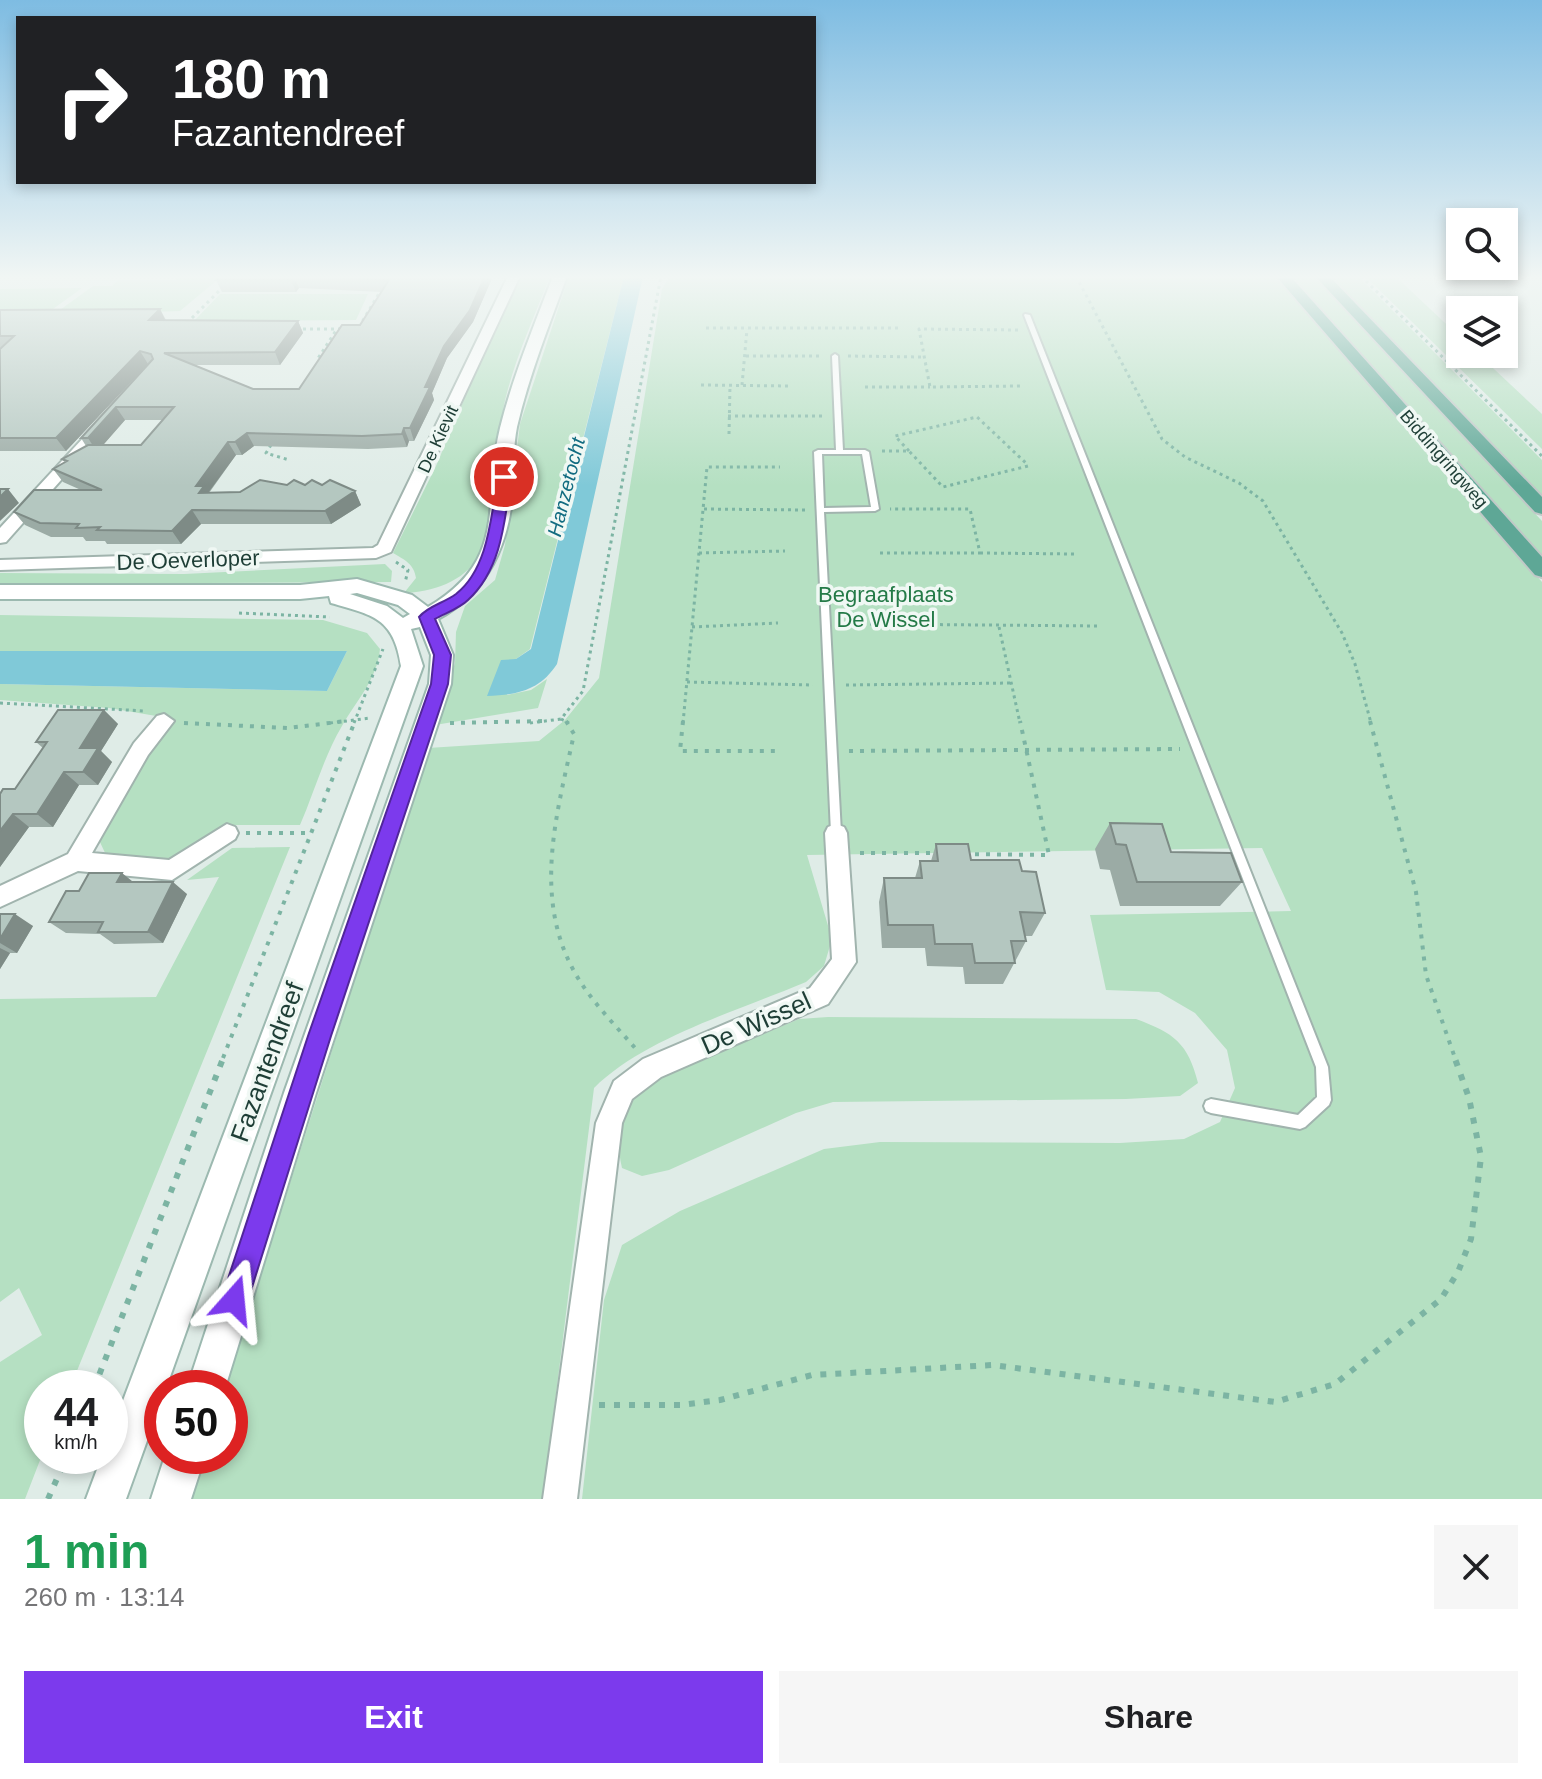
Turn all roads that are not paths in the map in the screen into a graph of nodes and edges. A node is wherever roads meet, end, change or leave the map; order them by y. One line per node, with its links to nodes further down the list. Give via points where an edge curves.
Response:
1 (482, 346): 12 (street, De Kievit, via 385,548)
2 (534, 346): 16 (main road, via 508,430 494,540 477,578 463,597)
3 (1039, 346): 22 (lane, via 1322,1067 1324,1100 1300,1122)
4 (1345, 346): 14 (main road, Biddingringweg)
5 (1388, 346): 9 (main road, Biddingringweg)
6 (835, 356): 8 (lane)
7 (115, 411): 11 (street)
8 (840, 452): 10 (lane, De Wissel, via 818,452); 10 (lane, via 865,452 875,509)
9 (1542, 508)
10 (820, 510): 19 (lane, De Wissel)
11 (0, 538)
12 (376, 553): 13 (street, De Oeverloper)
13 (0, 565)
14 (1542, 570)
15 (0, 592): 16 (main road, De Oeverloper, via 300,592 360,602)
16 (406, 623): 23 (main road, Fazantendreef, via 442,655 440,684); 25 (main road, Fazantendreef, via 412,666 395,718)
17 (164, 721): 20 (street, via 141,749)
18 (227, 833): 20 (street, via 172,870)
19 (836, 842): 27 (street, De Wissel, via 844,962 819,996 652,1068 623,1090 609,1123)
20 (76, 861): 21 (street)
21 (0, 897)
22 (1211, 1106)
23 (212, 1370)
24 (179, 1474): 26 (main road)
25 (106, 1499)
26 (171, 1499)
27 (560, 1499)

